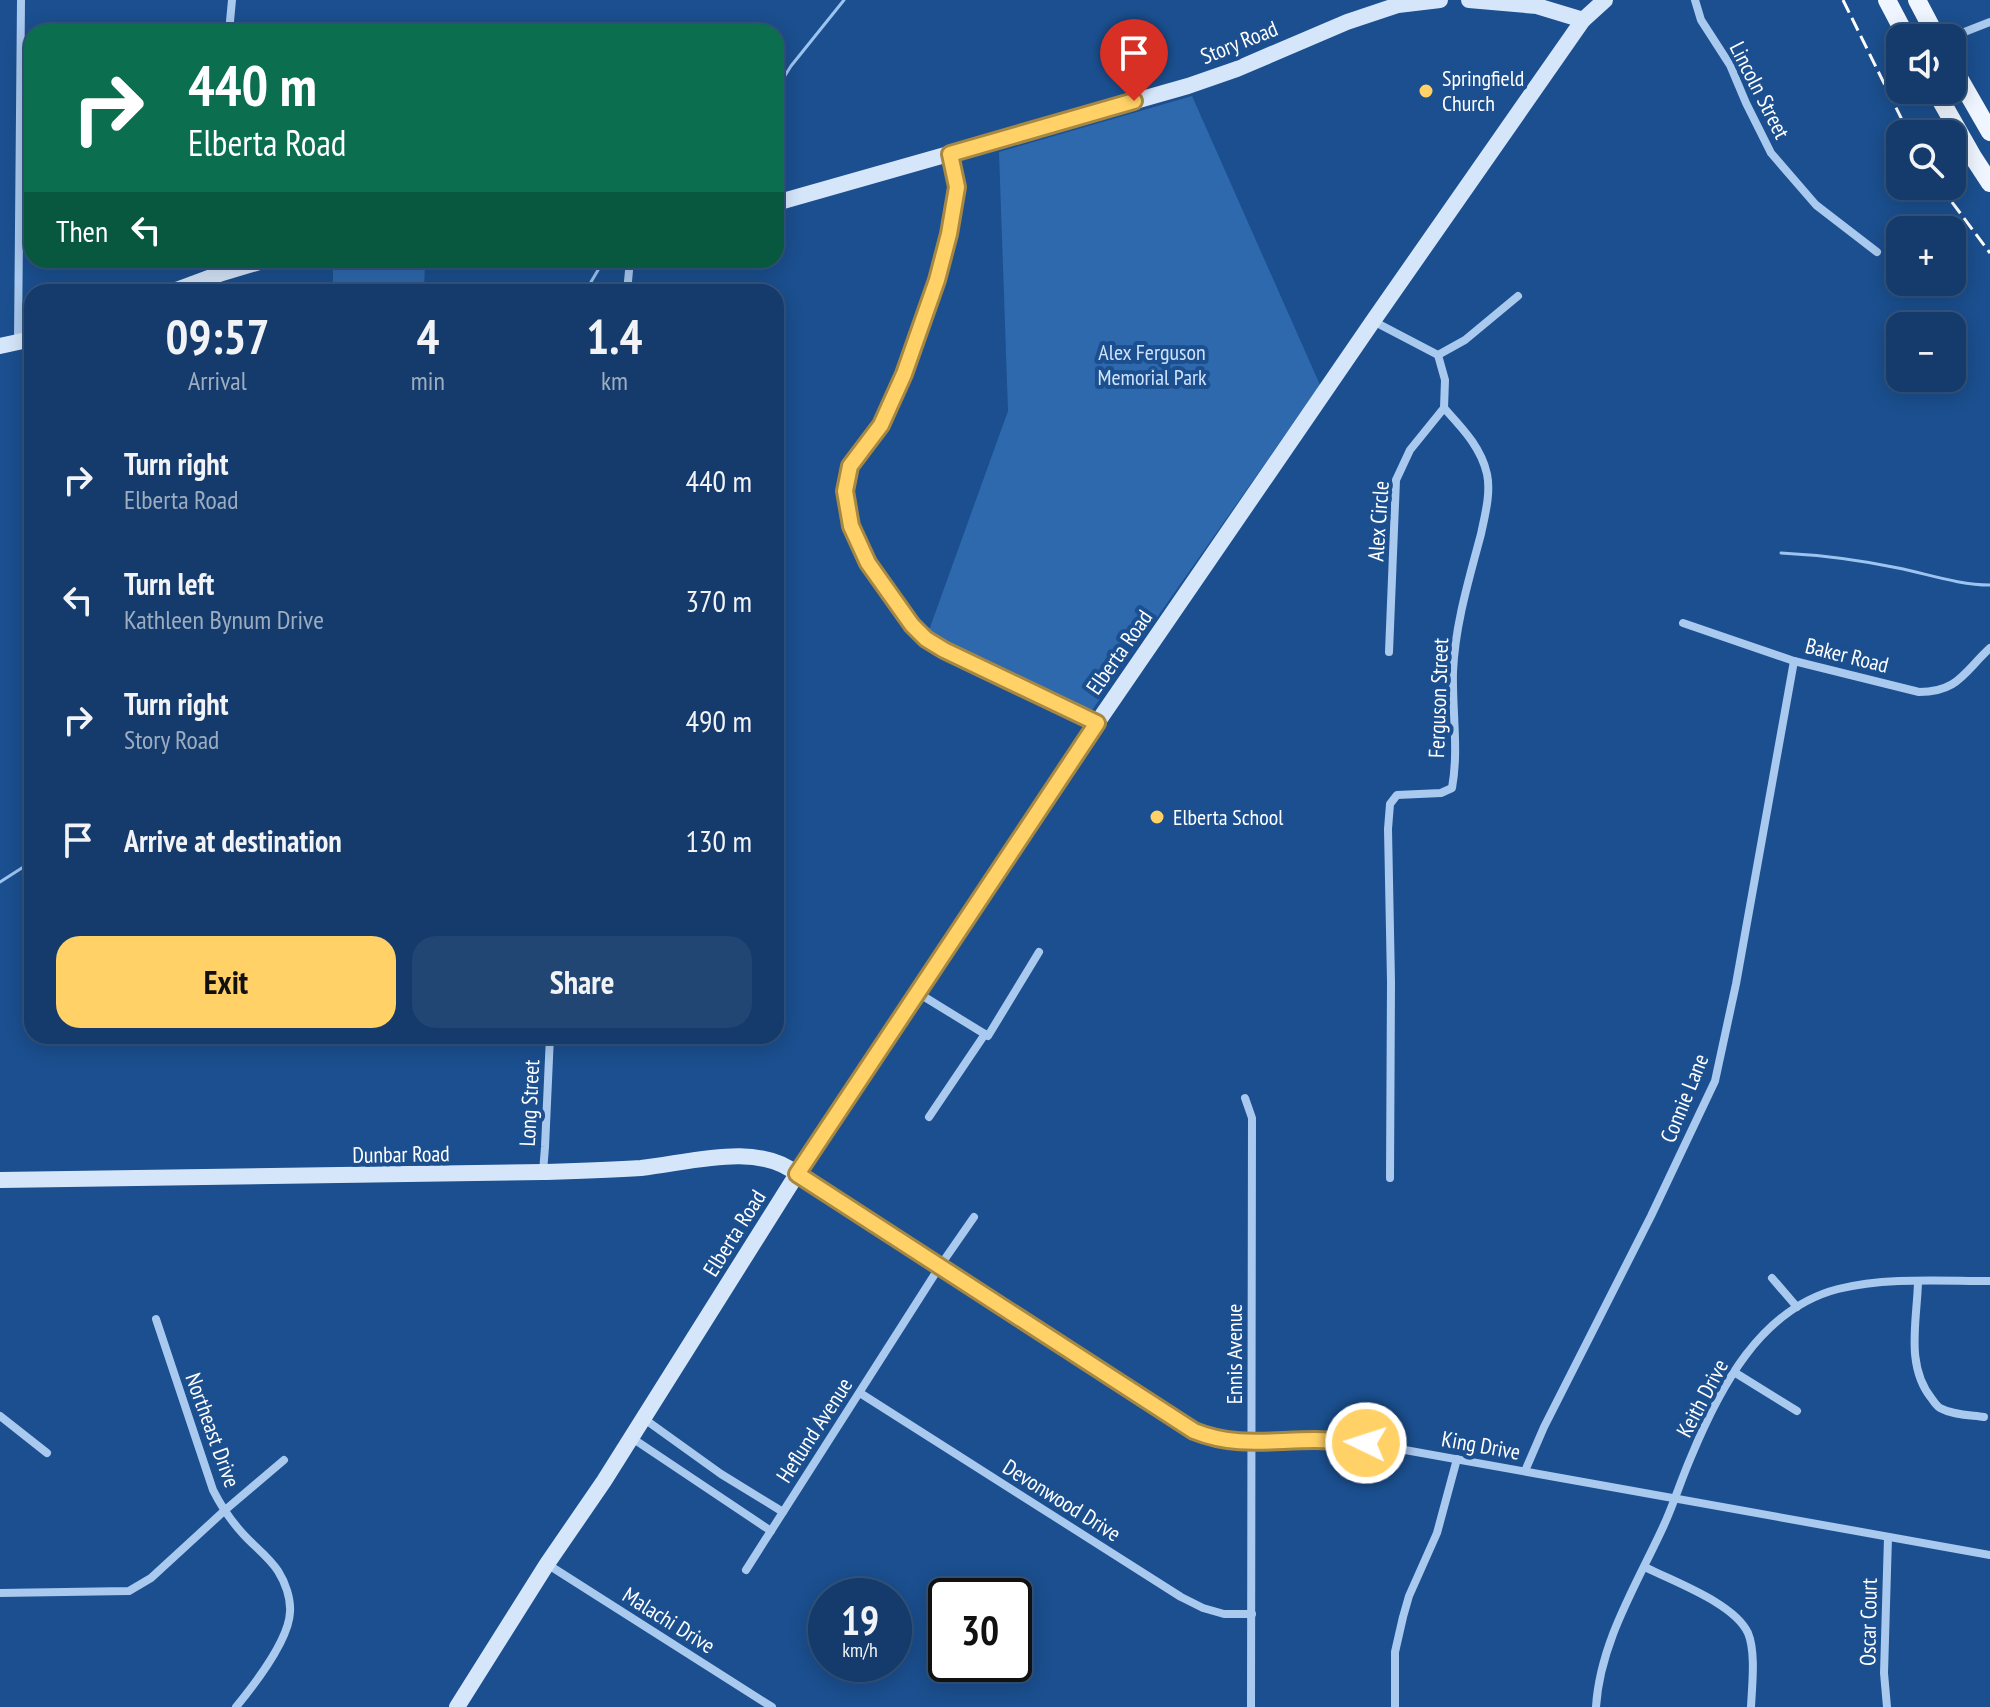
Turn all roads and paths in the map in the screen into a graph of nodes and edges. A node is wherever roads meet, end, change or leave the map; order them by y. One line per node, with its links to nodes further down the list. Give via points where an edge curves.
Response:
1 (21, 0): 18 (street)
2 (232, 0): 11 (street)
3 (1440, 0): 20 (street, Story Road, via 1398,5 1225,74)
4 (1469, 0): 9 (street, via 1537,6)
5 (1605, 0): 9 (street, Elberta Road)
6 (1695, 0): 23 (street, Lincoln Street, via 1771,153 1816,205)
7 (1887, 0): 12 (main road)
8 (1917, 0): 13 (main road)
9 (1583, 20): 28 (street, Elberta Road)
10 (1990, 22): 14 (street)
11 (230, 24)
12 (1900, 24)
13 (1930, 24)
14 (1966, 31)
15 (1966, 90): 17 (main road)
16 (1943, 104): 21 (main road)
17 (1990, 132)
18 (20, 134): 19 (street); 27 (street)
19 (24, 134)
20 (950, 154): 22 (street, Story Road); 37 (street, via 957,187 937,280 881,425 850,466 845,491 851,526 868,563 926,639)
21 (1990, 183)
22 (784, 201)
23 (1877, 252)
24 (218, 268): 25 (street)
25 (187, 284)
26 (1518, 296): 31 (street)
27 (24, 300)
28 (1373, 321): 31 (street); 37 (street, Elberta Road)
29 (24, 341): 30 (street)
30 (0, 346)
31 (1438, 355): 32 (street, via 1445,380)
32 (1444, 408): 35 (street, Alex Circle, via 1410,450 1396,480); 46 (street, Ferguson Street, via 1483,458 1487,500 1453,668 1452,788 1397,795 1390,804)
33 (1683, 623): 36 (street, Baker Road)
34 (1990, 648): 36 (street, Baker Road, via 1965,675 1935,692)
35 (1389, 652)
36 (1794, 661): 66 (street, Connie Lane, via 1715,1081)
37 (1097, 723): 39 (street, Elberta Road)
38 (1039, 952): 40 (street)
39 (917, 993): 40 (street); 45 (street, Elberta Road)
40 (985, 1034): 43 (street)
41 (550, 1044): 44 (street, Long Street)
42 (1245, 1098): 62 (street, Ennis Avenue, via 1252,1118)
43 (929, 1117)
44 (543, 1172): 45 (street, Dunbar Road, via 736,1156 770,1160); 47 (street, Dunbar Road)
45 (797, 1174): 49 (street, King Drive); 60 (street, Elberta Road)
46 (1390, 1178)
47 (0, 1180)
48 (974, 1217): 49 (street, Heflund Avenue)
49 (940, 1266): 56 (street, Heflund Avenue); 62 (street, King Drive, via 1194,1431 1229,1442)
50 (1772, 1278): 53 (street)
51 (1990, 1281): 52 (street, Keith Drive)
52 (1918, 1282): 53 (street, Keith Drive, via 1860,1285); 59 (street, via 1919,1378 1938,1408)
53 (1797, 1307): 55 (street, Keith Drive, via 1762,1337)
54 (156, 1319): 68 (street, Northeast Drive, via 205,1471)
55 (1734, 1372): 57 (street); 67 (street, Keith Drive)
56 (860, 1393): 69 (street, Heflund Avenue); 77 (street, Devonwood Drive, via 1181,1597 1224,1614)
57 (1797, 1411)
58 (0, 1416): 63 (street)
59 (1984, 1417)
60 (643, 1418): 61 (street, Elberta Road); 69 (street, Heflund Avenue)
61 (631, 1437): 70 (street); 73 (street, Elberta Road)
62 (1252, 1442): 64 (street, King Drive, via 1366,1443); 77 (street, Ennis Avenue)
63 (47, 1453)
64 (1457, 1459): 66 (street, King Drive); 82 (street, via 1437,1533 1403,1617 1395,1652)
65 (284, 1460): 68 (street)
66 (1525, 1471): 67 (street, King Drive)
67 (1676, 1498): 71 (street, King Drive); 74 (street, Keith Drive)
68 (224, 1511): 76 (street, via 151,1578 129,1591); 78 (street, Northeast Drive, via 277,1570 290,1612 276,1651)
69 (783, 1512): 70 (street)
70 (771, 1531): 75 (street)
71 (1888, 1537): 72 (street, King Drive); 85 (street, Oscar Court)
72 (1990, 1555)
73 (547, 1564): 79 (street, Elberta Road); 80 (street, Malachi Drive)
74 (1645, 1567): 83 (street, Keith Drive, via 1602,1664); 84 (street, via 1739,1619 1749,1635)
75 (746, 1570)
76 (0, 1593)
77 (1252, 1614): 81 (street, Ennis Avenue)
78 (236, 1707)
79 (457, 1707)
80 (772, 1707)
81 (1251, 1707)
82 (1395, 1707)
83 (1596, 1707)
84 (1751, 1707)
85 (1887, 1707)

